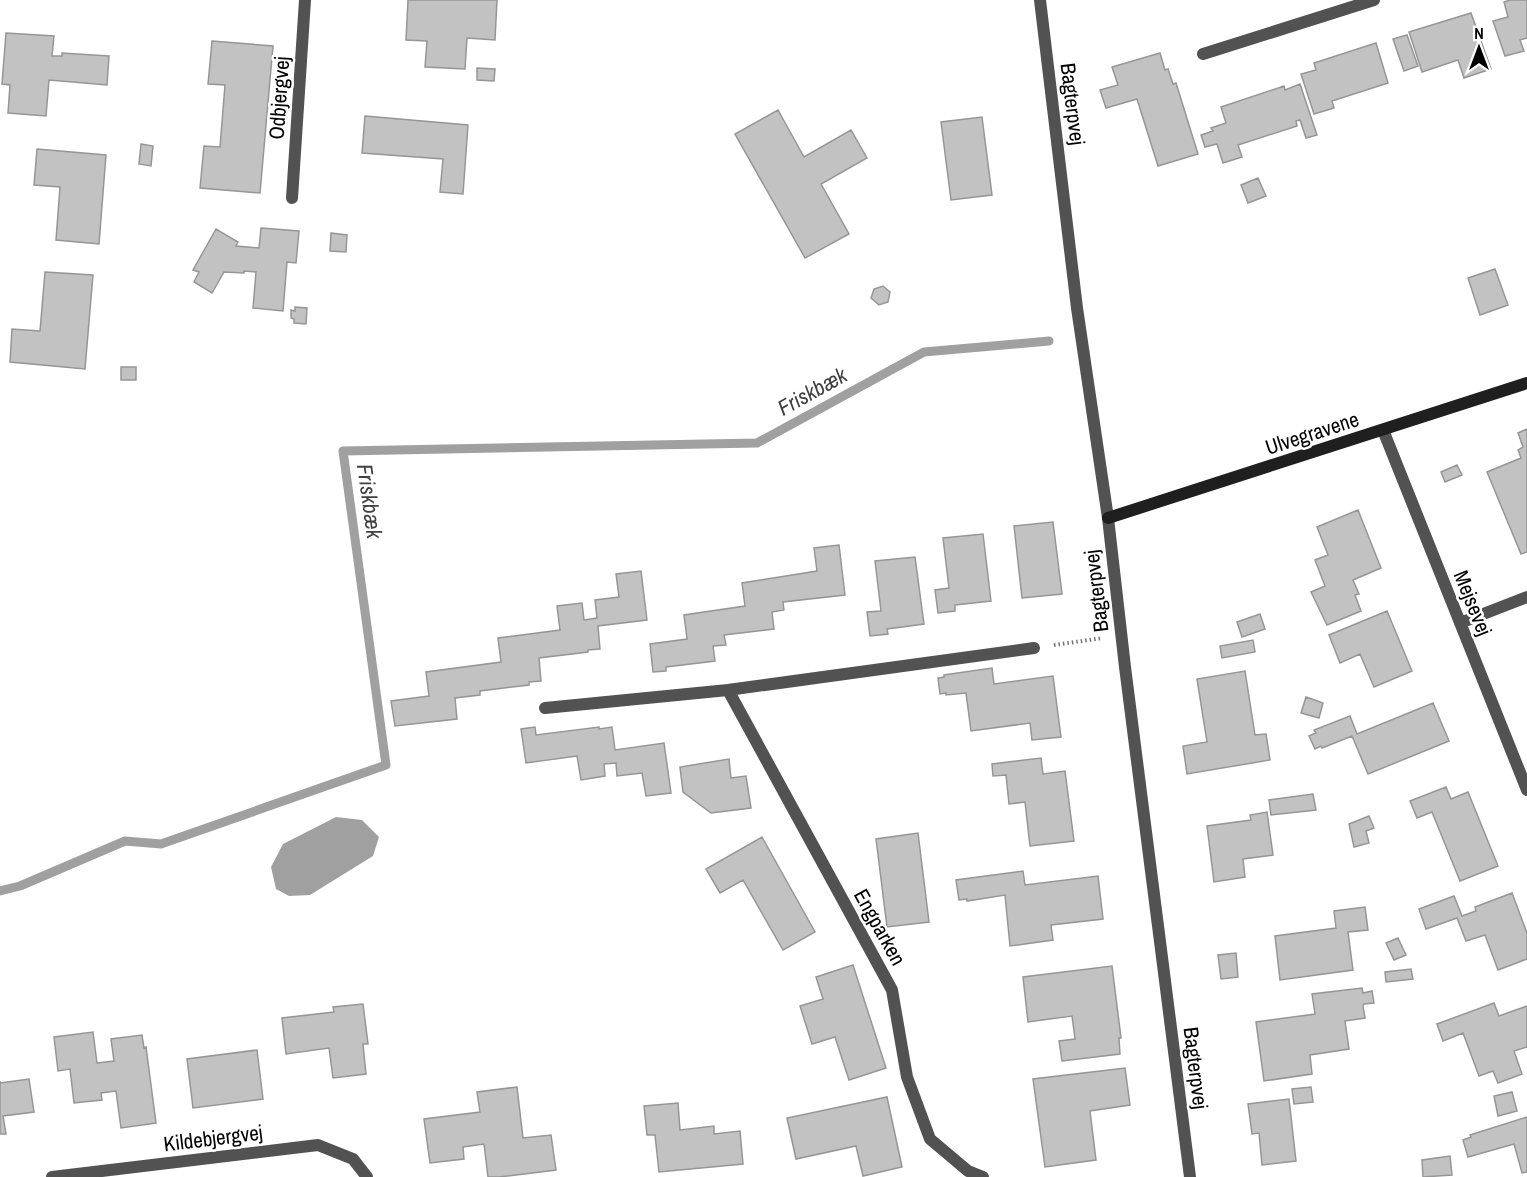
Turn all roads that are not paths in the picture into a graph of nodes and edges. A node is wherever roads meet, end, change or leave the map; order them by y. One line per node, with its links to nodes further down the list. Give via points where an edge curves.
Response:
1 (305, 0): 5 (street, Odbjergvej)
2 (1040, 0): 8 (street, Bagterpvej)
3 (1374, 0): 4 (street)
4 (1203, 54)
5 (292, 198)
6 (1527, 383): 7 (street, Ulvegravene)
7 (1383, 430): 8 (street, Ulvegravene); 10 (street, Mejsevej)
8 (1107, 518): 18 (street, Bagterpvej)
9 (1527, 597): 10 (street)
10 (1460, 623): 14 (street, Mejsevej)
11 (1034, 648): 12 (street)
12 (728, 690): 13 (street); 17 (street, Engparken, via 892,990 907,1077 930,1139 968,1170)
13 (545, 708)
14 (1527, 790)
15 (52, 1177): 16 (street, Kildebjergvej, via 318,1145 352,1159)
16 (367, 1177)
17 (983, 1177)
18 (1190, 1177)

